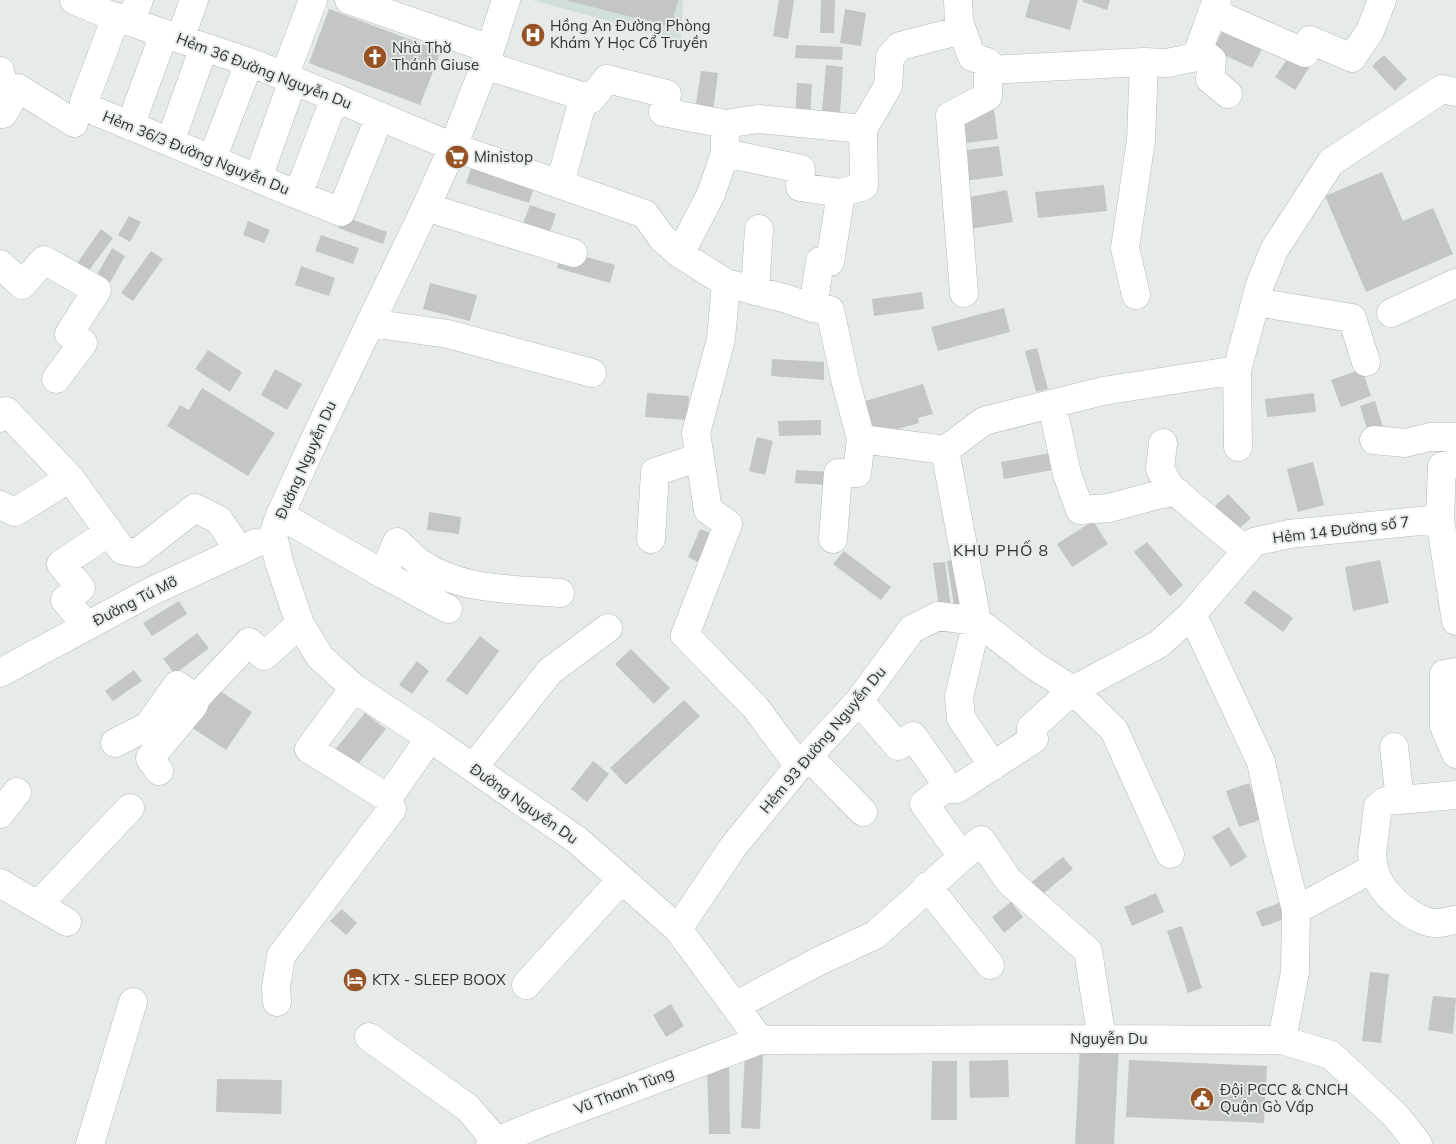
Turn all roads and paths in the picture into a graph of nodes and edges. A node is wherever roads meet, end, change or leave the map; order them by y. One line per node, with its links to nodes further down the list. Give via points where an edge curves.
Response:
1 (76, 0): 10 (street, Hẻm 36 Đường Nguyễn Du)
2 (194, 0): 12 (street)
3 (313, 0): 19 (street)
4 (506, 0): 14 (street, Đường Nguyễn Du)
5 (958, 0): 11 (street)
6 (1382, 0): 8 (street, via 1370,31 1352,58 1310,40 1305,54)
7 (356, 1): 9 (street)
8 (1214, 6): 13 (street)
9 (400, 8): 14 (street)
10 (128, 13): 12 (street, Hẻm 36 Đường Nguyễn Du); 25 (street)
11 (962, 30): 17 (street, via 972,57 988,62); 29 (street, via 900,46 890,56 888,86)
12 (182, 40): 16 (street, Hẻm 36 Đường Nguyễn Du); 28 (street); 30 (street)
13 (1199, 49): 15 (street, via 1196,57 1167,63); 21 (street, via 1212,60 1210,79)
14 (488, 57): 22 (street); 31 (street, Đường Nguyễn Du)
15 (1144, 62): 17 (street); 47 (street, via 1141,140 1125,248)
16 (250, 63): 19 (street, Hẻm 36 Đường Nguyễn Du); 33 (street)
17 (988, 70): 46 (street, via 988,96 950,116)
18 (0, 71): 24 (street)
19 (289, 78): 23 (street, Hẻm 36 Đường Nguyễn Du); 34 (street)
20 (1456, 92): 48 (street, via 1442,89 1330,162 1274,250)
21 (1228, 94)
22 (584, 96): 27 (street, via 591,99 607,80 667,94 663,112); 35 (street)
23 (335, 97): 26 (street, Hẻm 36 Đường Nguyễn Du); 37 (street, Hẻm 36/3 Đường Nguyễn Du)
24 (5, 111): 25 (street, Hẻm 36/3 Đường Nguyễn Du, via 18,88)
25 (79, 113): 28 (street, Hẻm 36/3 Đường Nguyễn Du, via 90,109)
26 (380, 116): 31 (street, Hẻm 36 Đường Nguyễn Du); 37 (street, via 341,212)
27 (725, 124): 29 (street, via 758,119); 32 (street)
28 (130, 126): 30 (street, Hẻm 36/3 Đường Nguyễn Du)
29 (863, 129): 36 (street, via 864,186)
30 (170, 142): 33 (street, Hẻm 36/3 Đường Nguyễn Du)
31 (453, 147): 35 (street, Hẻm 36 Đường Nguyễn Du); 38 (street, Đường Nguyễn Du)
32 (725, 152): 36 (street, via 801,169 800,187); 41 (street, via 711,194)
33 (212, 159): 34 (street, Hẻm 36/3 Đường Nguyễn Du)
34 (258, 178): 37 (street, Hẻm 36/3 Đường Nguyễn Du)
35 (560, 184): 41 (street, Hẻm 36 Đường Nguyễn Du, via 645,214 662,238)
36 (842, 193): 49 (street, via 830,262 820,261)
37 (298, 194)
38 (426, 207): 40 (street); 51 (street, Đường Nguyễn Du)
39 (759, 229): 45 (street)
40 (573, 252)
41 (680, 254): 43 (street, Hẻm 36 Đường Nguyễn Du)
42 (0, 264): 55 (street, via 22,285 44,260 97,290 68,334 83,343)
43 (726, 283): 45 (street, Hẻm 36 Đường Nguyễn Du); 64 (street, via 721,338 696,433)
44 (1456, 283): 50 (street)
45 (754, 291): 49 (street, Hẻm 36 Đường Nguyễn Du, via 787,298)
46 (964, 293)
47 (1136, 295)
48 (1256, 302): 52 (street, via 1352,318); 53 (street)
49 (812, 308): 59 (street, Hẻm 36 Đường Nguyễn Du, via 830,310)
50 (1391, 313)
51 (370, 323): 54 (street, via 448,334); 70 (street, Đường Nguyễn Du)
52 (1366, 362)
53 (1237, 370): 56 (street, via 1104,391); 62 (street)
54 (592, 373)
55 (56, 378)
56 (1052, 404): 63 (street, via 984,421); 67 (street, via 1067,474 1080,510 1110,508)
57 (0, 418): 66 (street, via 6,411)
58 (1456, 437): 60 (street, via 1430,437 1405,443)
59 (861, 439): 63 (street); 73 (street, via 857,473 838,473)
60 (1374, 440)
61 (1163, 443): 67 (street, via 1160,470)
62 (1238, 447)
63 (945, 450): 80 (street)
64 (700, 457): 72 (street, via 655,472); 95 (street, via 708,510 728,524 685,635)
65 (1456, 464): 69 (street, via 1442,466)
66 (70, 478): 68 (street, via 15,512); 71 (street)
67 (1176, 492): 75 (street)
68 (0, 505)
69 (1440, 519): 75 (street, Hẻm 14 Đường số 7, via 1289,534 1254,542); 81 (street)
70 (277, 526): 74 (street, Đường Tú Mỡ); 76 (street); 82 (street, Đường Nguyễn Du, via 279,562)
71 (109, 532): 74 (street, via 122,550 137,553 195,508 219,520); 83 (street, via 61,564 81,588 65,600)
72 (652, 539)
73 (833, 539)
74 (239, 550): 83 (street, Đường Tú Mỡ)
75 (1246, 551): 79 (street, Hẻm 14 Đường số 7)
76 (383, 574): 77 (street, via 397,542 420,563 446,577 492,588); 78 (street)
77 (560, 593)
78 (448, 609)
79 (1192, 614): 88 (street, Hẻm 14 Đường số 7, via 1159,644); 114 (street, via 1261,762)
80 (977, 621): 88 (street, via 1035,666); 90 (street, Hẻm 93 Đường Nguyễn Du, via 938,616 912,629); 96 (street, via 959,697 960,718)
81 (1456, 622)
82 (300, 624): 87 (street, Đường Nguyễn Du, via 320,657); 89 (street, via 264,656 249,642)
83 (87, 626): 86 (street, Đường Tú Mỡ)
84 (608, 628): 97 (street, via 550,671)
85 (1456, 672): 94 (street, via 1444,674 1444,726)
86 (0, 673)
87 (354, 688): 91 (street, Đường Nguyễn Du); 102 (street, via 309,750)
88 (1074, 690): 96 (street, Hẻm 14 Đường số 7, via 1031,728 1034,740); 108 (street, via 1114,730)
89 (196, 698): 92 (street, via 177,685 148,726); 98 (street, via 150,758)
90 (859, 701): 95 (street, Hẻm 93 Đường Nguyễn Du); 99 (street, via 898,746 914,736)
91 (430, 738): 97 (street, Đường Nguyễn Du); 102 (street)
92 (115, 744)
93 (1394, 747): 103 (street)
94 (1456, 754)
95 (804, 761): 105 (street); 117 (street, Hẻm 93 Đường Nguyễn Du, via 734,847)
96 (993, 766): 99 (street, Hẻm 14 Đường số 7, via 957,789)
97 (473, 768): 110 (street, Đường Nguyễn Du, via 576,840)
98 (159, 771)
99 (950, 789): 107 (street, Hẻm 14 Đường số 7, via 944,789 924,804)
100 (18, 792): 106 (street)
101 (1456, 795): 103 (street)
102 (388, 798): 121 (street, via 392,809 281,956)
103 (1400, 800): 109 (street, via 1384,801 1378,807 1372,854)
104 (130, 808): 113 (street)
105 (863, 812)
106 (0, 814)
107 (972, 848): 112 (street); 124 (street, via 1088,952)
108 (1170, 854)
109 (1374, 868): 114 (street); 115 (street, via 1376,877 1395,904 1430,923)
110 (622, 880): 117 (street, Đường Nguyễn Du); 119 (street)
111 (0, 883): 113 (street)
112 (928, 886): 118 (street); 122 (street, via 874,935)
113 (38, 905): 116 (street)
114 (1296, 910): 126 (street, via 1295,972)
115 (1456, 920)
116 (67, 922)
117 (678, 929): 122 (street, Đường Nguyễn Du)
118 (990, 965)
119 (526, 985)
120 (133, 1002): 128 (street)
121 (277, 1002)
122 (735, 1006): 125 (street, Đường Nguyễn Du)
123 (369, 1037): 127 (street, via 468,1108)
124 (1102, 1039): 125 (street, Nguyễn Du); 126 (street, Nguyễn Du)
125 (760, 1040): 127 (street, Vũ Thanh Tùng)
126 (1282, 1040): 129 (street, Nguyễn Du, via 1332,1055 1396,1116)
127 (493, 1143)
128 (90, 1144)
129 (1418, 1144)

